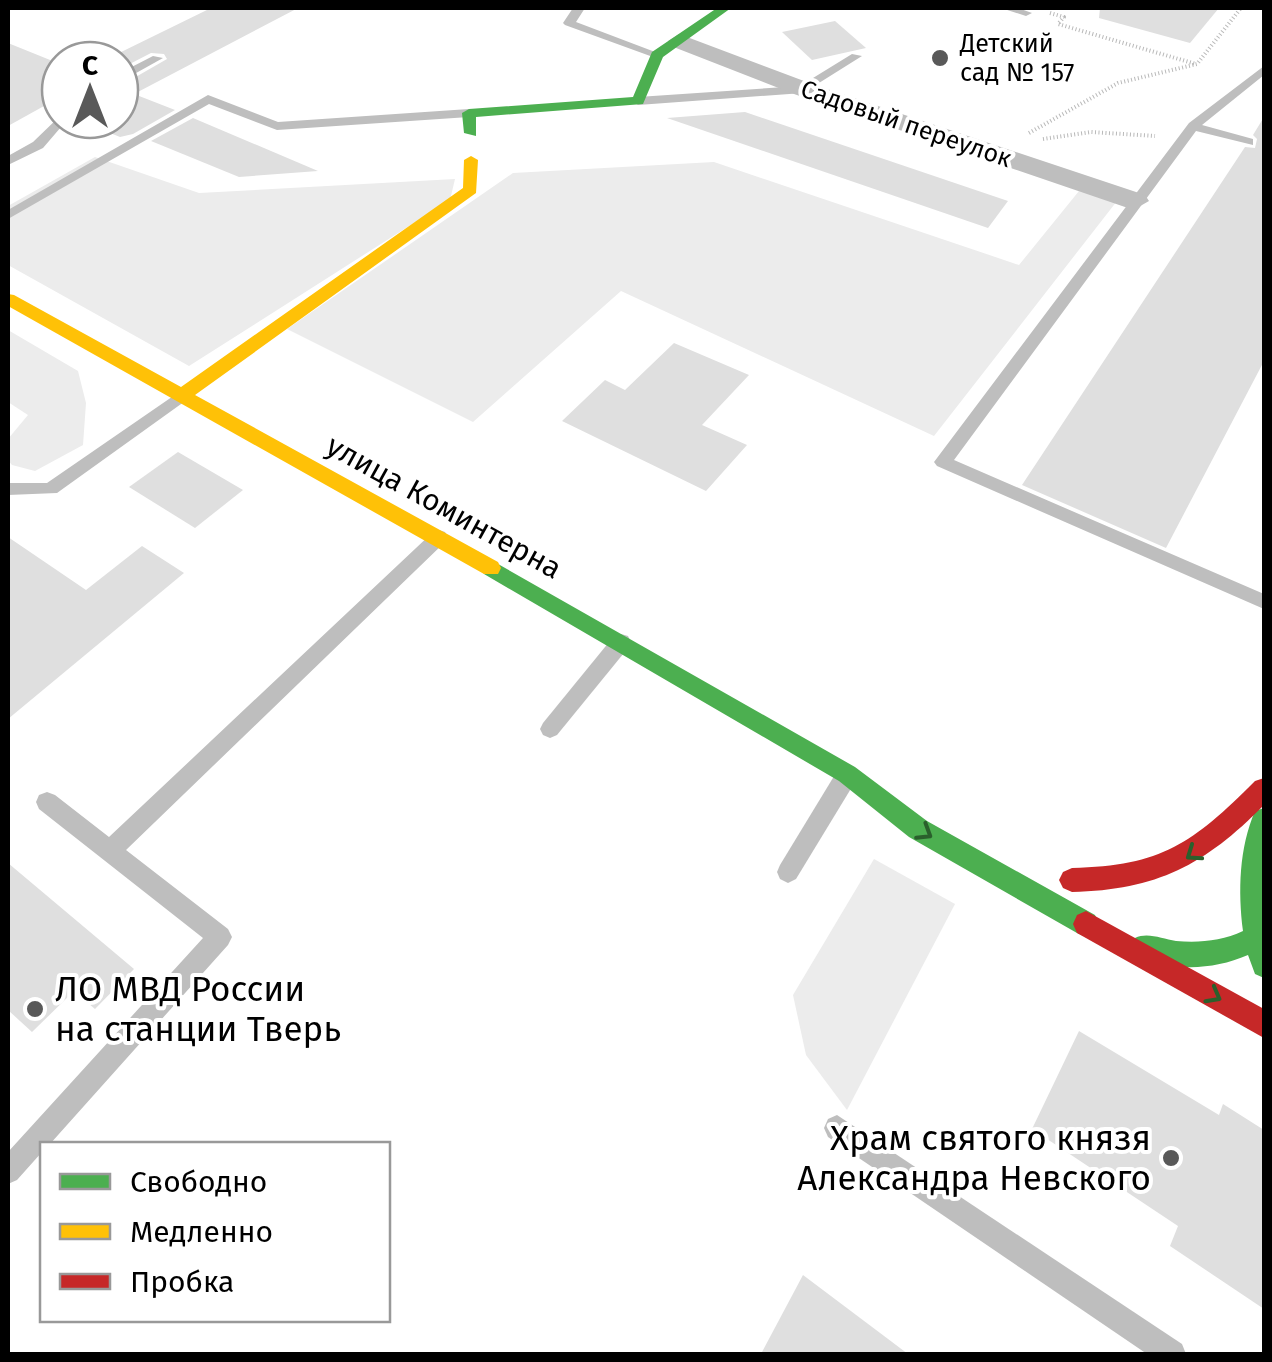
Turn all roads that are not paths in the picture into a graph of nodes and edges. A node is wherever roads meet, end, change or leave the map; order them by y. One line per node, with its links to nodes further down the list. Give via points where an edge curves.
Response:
1 (579, 8): 6 (lane, via 569,23)
2 (725, 8): 5 (main road)
3 (1007, 8): 4 (lane)
4 (1026, 12)
5 (679, 41): 6 (main road); 11 (street, Садовый переулок)
6 (657, 56): 12 (main road)
7 (856, 56): 11 (lane)
8 (157, 58): 9 (lane)
9 (140, 67)
10 (1264, 70): 14 (lane)
11 (803, 89): 12 (lane); 19 (street, Садовый переулок, via 998,147)
12 (638, 101): 13 (main road)
13 (470, 123): 20 (lane, via 278,126 208,99)
14 (1193, 126): 16 (lane); 19 (lane)
15 (43, 140): 18 (lane)
16 (1248, 142)
17 (471, 160): 22 (main road, via 471,190)
18 (8, 161)
19 (1135, 201): 25 (lane, via 943,462)
20 (8, 215)
21 (8, 298): 22 (main road, улица Коминтерна)
22 (182, 395): 23 (lane, via 52,489); 24 (main road, улица Коминтерна)
23 (8, 489)
24 (439, 538): 26 (main road, улица Коминтерна); 33 (lane)
25 (1264, 602)
26 (621, 642): 27 (lane); 28 (main road, улица Коминтерна)
27 (550, 729)
28 (848, 774): 30 (main road, улица Коминтерна); 34 (lane); 37 (main road, улица Коминтерна, one-way to 37, via 918,829)
29 (1264, 789): 35 (main road, one-way to 35, via 1174,867 1126,879 1064,875)
30 (914, 796)
31 (46, 802): 33 (lane)
32 (1264, 819): 38 (main road, via 1251,878)
33 (111, 850): 44 (lane, via 220,937)
34 (788, 872)
35 (1107, 898)
36 (1159, 926): 39 (main road)
37 (1102, 933): 39 (main road, via 1156,952); 42 (main road, улица Коминтерна, one-way to 42)
38 (1261, 936): 39 (main road); 40 (main road)
39 (1211, 954): 41 (main road)
40 (1264, 965)
41 (1264, 983)
42 (1264, 1024)
43 (837, 1128): 45 (lane)
44 (8, 1170)
45 (1172, 1354)

